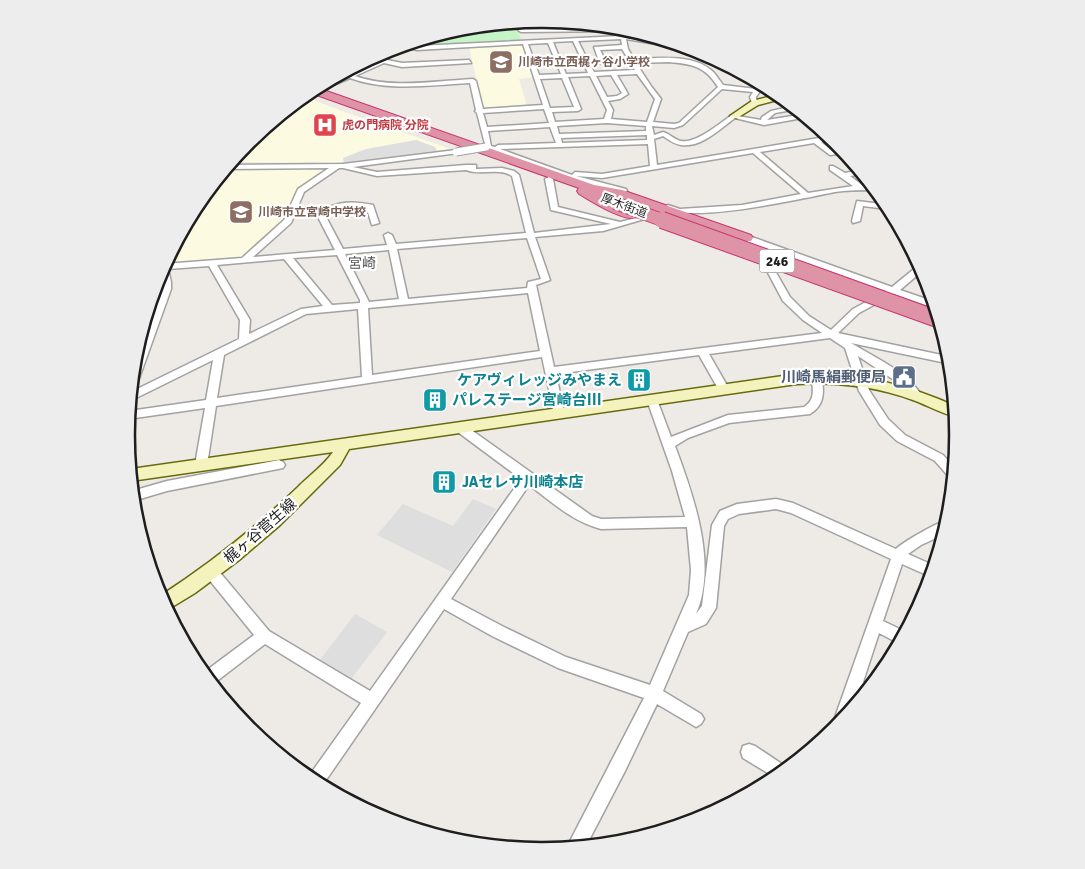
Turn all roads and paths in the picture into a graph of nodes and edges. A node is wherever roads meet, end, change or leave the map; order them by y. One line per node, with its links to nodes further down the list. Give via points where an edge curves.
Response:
1 (520, 28): 2 (street, via 521,31)
2 (580, 29)
3 (623, 37): 4 (street); 5 (street); 9 (street)
4 (576, 40): 6 (street); 14 (street)
5 (644, 40)
6 (550, 41): 7 (street); 20 (street)
7 (525, 42): 8 (street); 21 (street)
8 (466, 45): 10 (street); 13 (street)
9 (624, 47): 11 (street); 14 (street, via 596,48 602,62)
10 (416, 48)
11 (632, 61): 15 (street); 23 (street, via 661,60 699,66 712,74)
12 (382, 62): 13 (street, via 402,65); 18 (street)
13 (469, 62): 22 (street)
14 (588, 63): 17 (street)
15 (639, 72): 16 (street); 39 (street, via 658,99)
16 (613, 73): 17 (street); 27 (street, via 625,94)
17 (592, 74): 20 (street); 27 (street)
18 (351, 75)
19 (349, 76): 22 (street, via 368,83 388,85)
20 (565, 76): 21 (street); 30 (street, via 578,109)
21 (537, 77): 30 (street)
22 (473, 81): 32 (street)
23 (721, 87): 24 (street); 39 (street, via 681,124)
24 (757, 91): 29 (street, via 753,97)
25 (319, 94): 47 (highway, 厚木街道 / 246)
26 (319, 94): 58 (highway, 厚木街道 / 246)
27 (605, 99): 35 (street, via 610,110)
28 (772, 99): 29 (street)
29 (755, 103): 33 (street)
30 (548, 109): 32 (street); 37 (street)
31 (787, 109): 36 (street, via 769,114)
32 (478, 111): 38 (street)
33 (734, 116): 36 (street); 39 (street, via 690,143 680,143 663,134)
34 (797, 118): 36 (street)
35 (607, 121): 37 (street); 39 (street)
36 (764, 123)
37 (553, 124): 38 (street); 40 (street)
38 (484, 129): 44 (street)
39 (650, 135): 40 (street); 43 (street); 51 (street)
40 (557, 136): 43 (street)
41 (822, 140): 42 (street)
42 (815, 141): 45 (street); 46 (street, via 832,154)
43 (560, 146): 44 (street)
44 (487, 147): 48 (street, bridge); 55 (street)
45 (754, 151): 51 (street); 59 (street)
46 (836, 153)
47 (505, 164): 50 (street); 55 (highway, 厚木街道 / 246)
48 (340, 166): 49 (street); 50 (street, via 377,174); 75 (street, via 301,191 288,221)
49 (236, 167)
50 (466, 167): 67 (street, via 515,175)
51 (654, 167): 55 (street, via 602,176)
52 (833, 168): 54 (street)
53 (854, 173): 54 (street)
54 (844, 175): 56 (street)
55 (554, 176): 58 (highway, 厚木街道 / 246); 59 (street, via 625,192 679,211 742,208); 66 (street, via 554,208)
56 (860, 187): 57 (street); 59 (street)
57 (865, 187)
58 (587, 190): 60 (highway, 厚木街道 / 246); 62 (highway, via 605,204); 69 (highway, via 617,193)
59 (805, 194)
60 (618, 201): 88 (highway, 厚木街道 / 246); 89 (highway, 厚木街道 / 246, bridge)
61 (880, 206): 64 (street, via 860,203)
62 (644, 218): 66 (street); 73 (highway)
63 (699, 219): 69 (street)
64 (856, 220)
65 (375, 223): 72 (street, via 370,207 330,207 324,211 322,217)
66 (620, 224): 67 (street)
67 (530, 234): 71 (street); 81 (street, via 546,280 530,284)
68 (388, 235): 71 (street)
69 (748, 237): 70 (street); 73 (street); 82 (street)
70 (764, 239)
71 (392, 246): 72 (street); 84 (street)
72 (339, 251): 74 (street); 86 (street)
73 (736, 252): 77 (highway)
74 (286, 256): 75 (street); 87 (street)
75 (244, 260): 76 (street)
76 (212, 263): 78 (street); 92 (street, via 245,320)
77 (771, 265): 83 (highway); 91 (street, via 770,269 786,299)
78 (172, 266)
79 (916, 272): 82 (street)
80 (166, 280): 93 (street, via 166,290)
81 (532, 290): 84 (street); 97 (street)
82 (893, 291): 83 (street); 85 (street)
83 (874, 301): 90 (highway); 91 (street, via 856,311)
84 (404, 302): 86 (street)
85 (928, 303)
86 (364, 306): 87 (street); 101 (street)
87 (330, 309): 92 (street, via 304,311)
88 (930, 309)
89 (932, 317)
90 (934, 323)
91 (831, 335): 94 (street); 95 (street); 98 (street)
92 (244, 341): 96 (street)
93 (146, 343)
94 (850, 348): 102 (street); 105 (street, via 907,383)
95 (702, 351): 99 (street); 103 (street)
96 (219, 353): 104 (street); 107 (street)
97 (547, 353): 99 (street); 101 (street)
98 (942, 358)
99 (551, 371): 108 (street)
100 (817, 378): 102 (street); 103 (street); 112 (street, via 817,401 806,411 728,419)
101 (367, 379): 107 (street)
102 (861, 382): 105 (street); 116 (street, via 884,422 901,438 939,458)
103 (724, 389): 106 (street)
104 (138, 393)
105 (917, 396): 109 (street)
106 (652, 400): 108 (street); 112 (street)
107 (211, 401): 110 (street); 114 (street)
108 (558, 406): 111 (street)
109 (949, 409)
110 (136, 414)
111 (458, 428): 113 (street); 118 (street)
112 (668, 444): 120 (street)
113 (342, 445): 114 (street); 124 (street, 梶ヶ谷菅生線, via 335,461 284,512)
114 (201, 465): 117 (street)
115 (279, 465): 119 (street)
116 (948, 468)
117 (138, 476)
118 (527, 479): 120 (street, via 588,521 601,524); 126 (street)
119 (140, 494)
120 (692, 522): 128 (street, via 698,566 696,597)
121 (937, 534): 122 (street, via 908,544)
122 (899, 555): 123 (street); 127 (street); 128 (street, via 793,508 776,504 737,509 724,515 718,525 709,608 701,620)
123 (927, 569)
124 (212, 573): 125 (street, 梶ヶ谷菅生線); 130 (street)
125 (170, 600)
126 (442, 601): 133 (street, via 563,663); 134 (street)
127 (875, 624): 129 (street); 132 (street)
128 (683, 627): 133 (street)
129 (897, 635)
130 (264, 636): 131 (street); 134 (street)
131 (215, 675)
132 (860, 688)
133 (656, 695): 135 (street); 139 (street)
134 (372, 701): 138 (street)
135 (696, 719)
136 (749, 752): 137 (street)
137 (775, 768)
138 (320, 775)
139 (580, 840)

